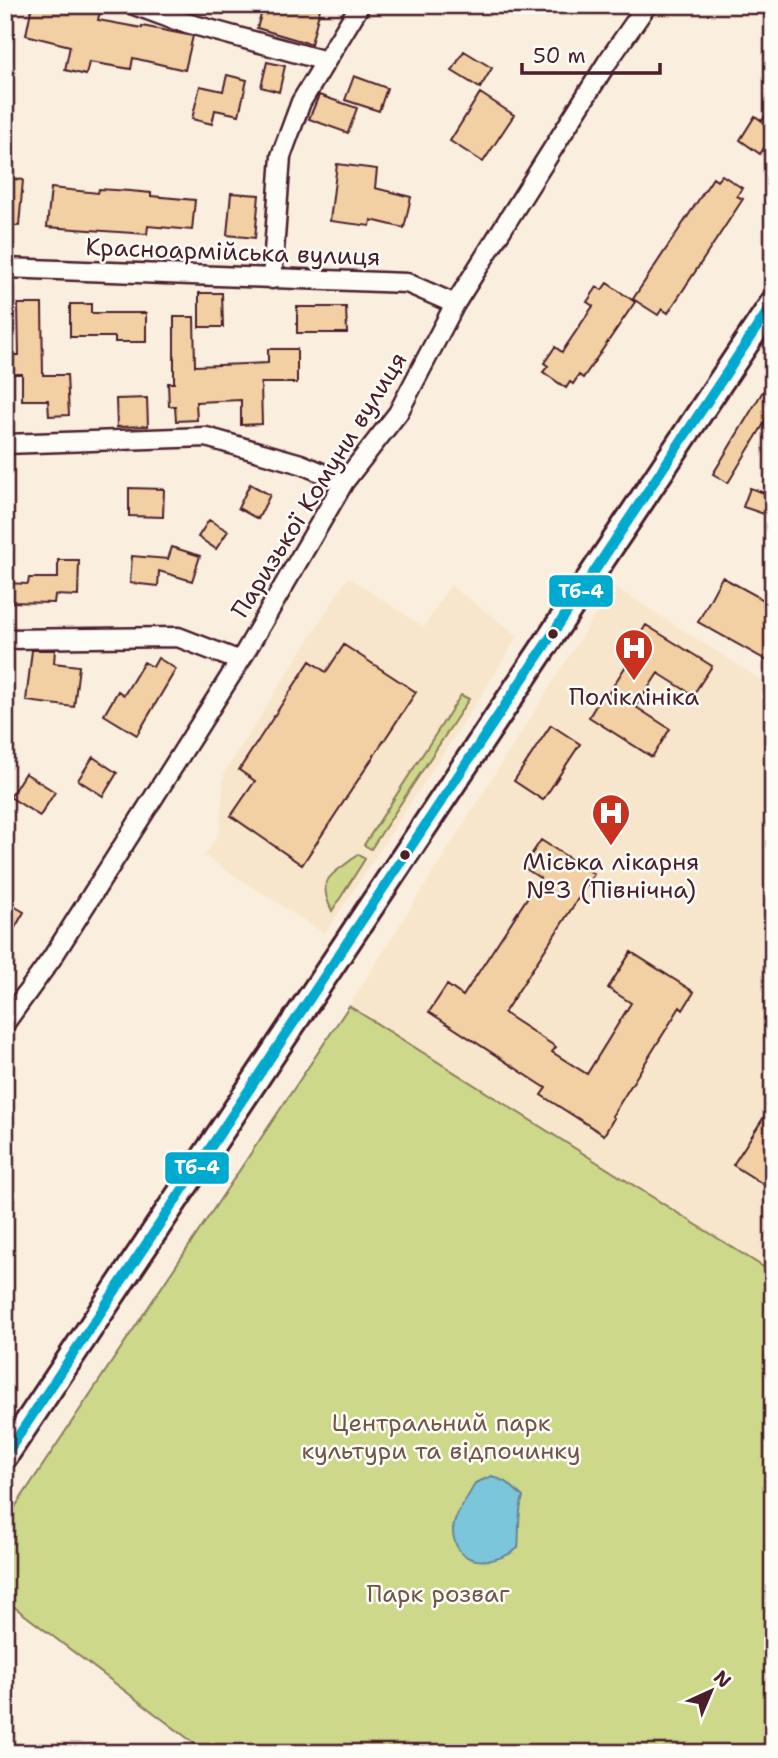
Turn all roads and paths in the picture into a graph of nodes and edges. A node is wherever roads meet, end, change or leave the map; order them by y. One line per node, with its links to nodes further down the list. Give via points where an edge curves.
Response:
1 (134, 5): 4 (street)
2 (360, 5): 5 (street)
3 (647, 5): 9 (street, Паризької Комуни вулиця)
4 (175, 12): 5 (street)
5 (326, 61): 7 (street, via 301,102 281,156)
6 (5, 268): 7 (street, Красноармійська вулиця)
7 (272, 279): 9 (street, Красноармійська вулиця, via 407,283)
8 (773, 303): 15 (main road)
9 (455, 304): 11 (street, Паризької Комуни вулиця, via 398,413)
10 (5, 444): 11 (street, via 206,437 301,464)
11 (344, 482): 13 (street, Паризької Комуни вулиця)
12 (5, 639): 13 (street, via 178,637)
13 (240, 661): 14 (street, Паризької Комуни вулиця, via 52,958)
14 (5, 1024)
15 (5, 1456)

